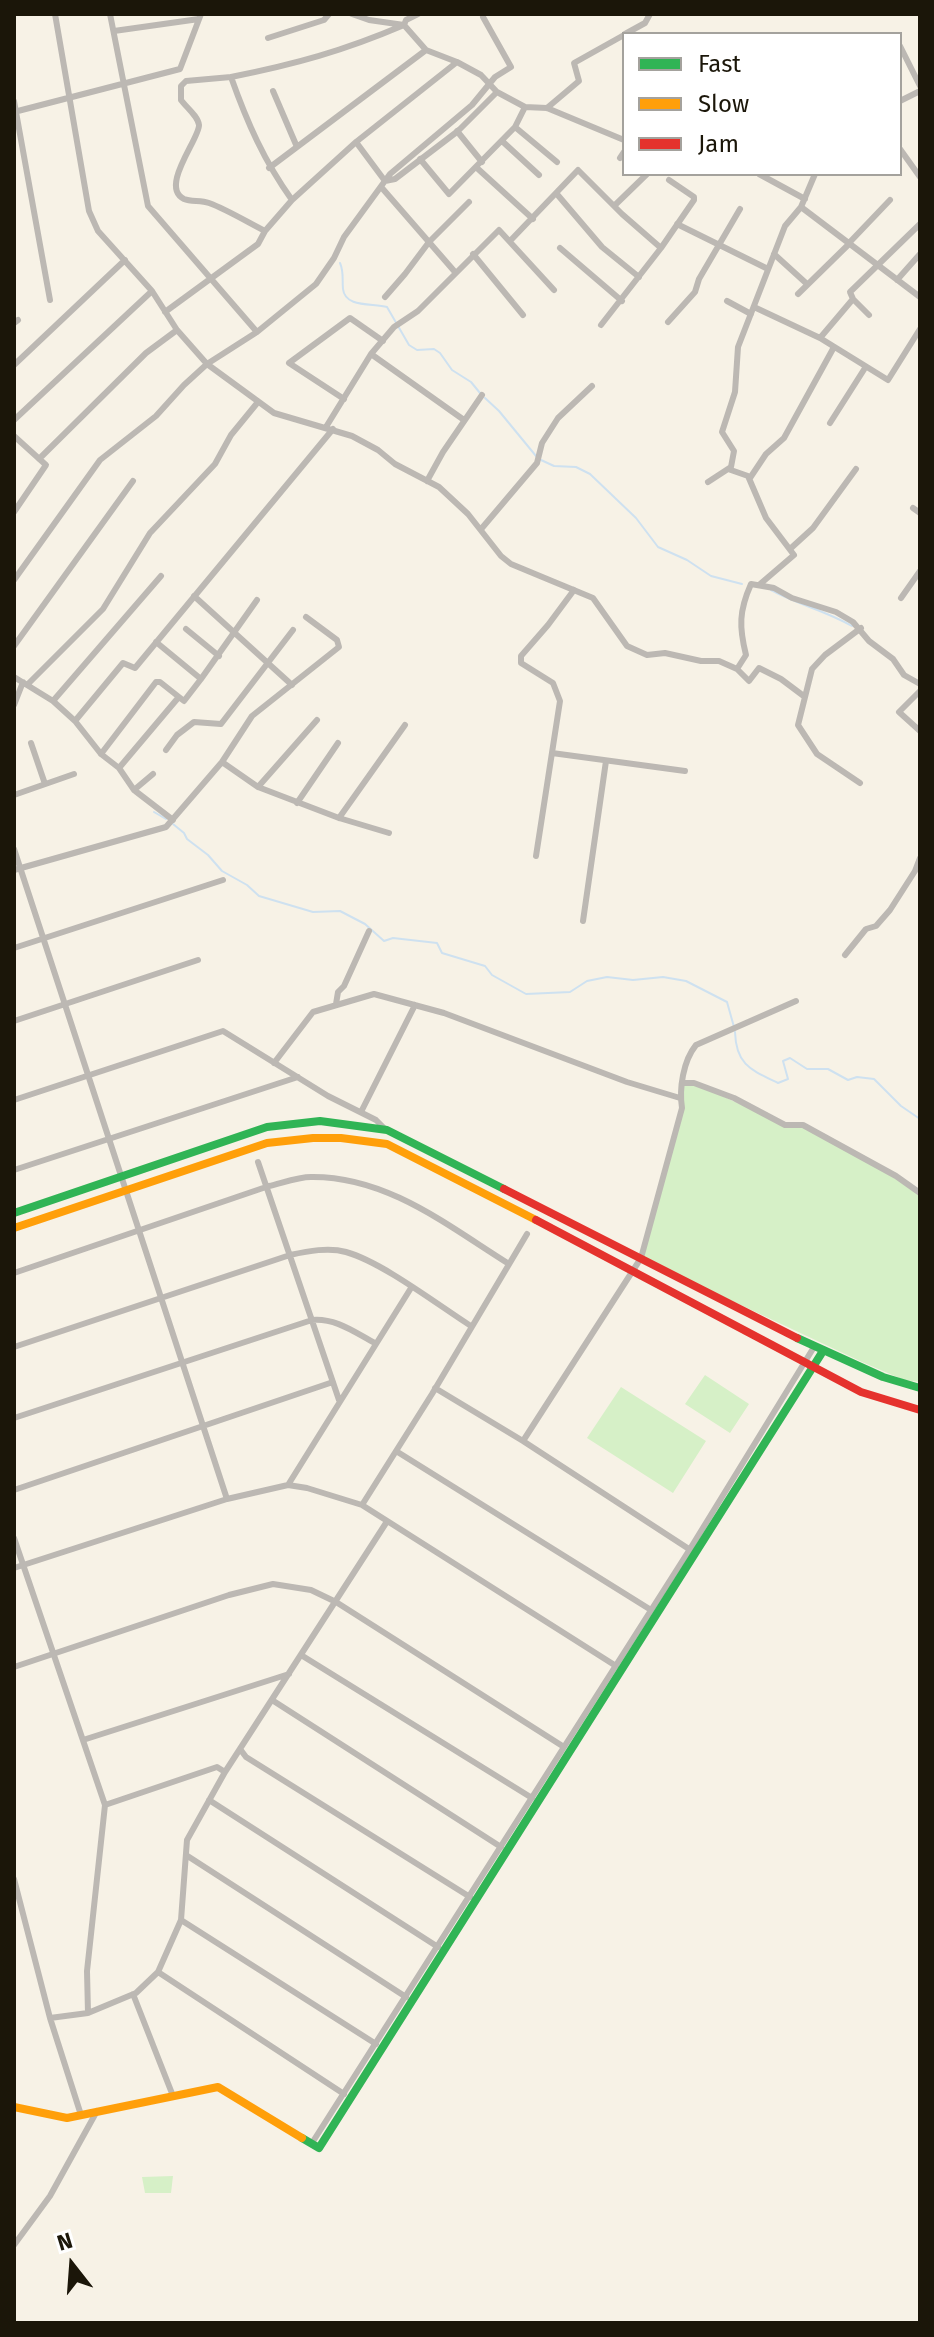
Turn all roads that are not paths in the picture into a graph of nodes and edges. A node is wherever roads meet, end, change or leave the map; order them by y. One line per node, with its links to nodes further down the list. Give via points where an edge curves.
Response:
1 (55, 14): 25 (street)
2 (110, 14): 12 (street)
3 (168, 14): 10 (street)
4 (329, 14): 15 (street)
5 (418, 14): 11 (street)
6 (650, 14): 13 (street)
7 (355, 15): 11 (street)
8 (200, 17): 10 (street); 20 (street, via 182,68)
9 (483, 17): 21 (street, via 511,66)
10 (170, 23): 12 (street)
11 (404, 25): 16 (street); 19 (street, via 301,63)
12 (114, 31): 20 (street)
13 (630, 32)
14 (622, 37): 29 (street, via 574,63 579,81)
15 (268, 38)
16 (426, 50): 18 (street); 37 (street)
17 (902, 50): 22 (street)
18 (457, 62): 21 (street); 36 (street)
19 (231, 77): 43 (street); 62 (street, via 186,81 181,86 181,100 200,129 178,169 179,195 207,202)
20 (125, 82): 25 (street); 77 (street, via 148,206)
21 (489, 84): 24 (street); 31 (street)
22 (920, 89): 26 (street)
23 (273, 91): 37 (street)
24 (497, 92): 28 (street); 33 (street)
25 (69, 96): 30 (street); 72 (street, via 89,211 98,231)
26 (902, 100)
27 (14, 101): 30 (street)
28 (525, 107): 29 (street); 32 (street)
29 (547, 108): 34 (street)
30 (15, 112): 86 (street)
31 (452, 124): 33 (street); 39 (street)
32 (515, 127): 35 (street); 41 (street)
33 (458, 131): 40 (street); 42 (street)
34 (622, 139)
35 (502, 141): 42 (street); 44 (street)
36 (356, 142): 50 (street); 53 (street)
37 (297, 147): 43 (street)
38 (902, 152): 48 (street)
39 (415, 153): 40 (street); 50 (street)
40 (421, 160): 42 (street, via 449,194); 50 (street)
41 (557, 162)
42 (479, 165): 59 (street)
43 (269, 168): 53 (street)
44 (539, 175)
45 (645, 176): 56 (street)
46 (763, 176): 52 (street)
47 (814, 176): 52 (street)
48 (920, 177)
49 (669, 180): 60 (street, via 694,197)
50 (384, 184): 64 (street); 97 (street, via 316,284)
51 (556, 193): 56 (street, via 578,170); 59 (street); 76 (street, via 602,247)
52 (805, 199): 57 (street)
53 (292, 200): 62 (street)
54 (890, 200): 65 (street)
55 (469, 202): 64 (street)
56 (614, 206): 68 (street)
57 (801, 207): 65 (street); 70 (street, via 785,226)
58 (740, 209): 66 (street)
59 (533, 219): 63 (street)
60 (677, 224): 66 (street); 68 (street)
61 (920, 224): 73 (street)
62 (265, 231): 77 (street, via 258,244)
63 (510, 241): 69 (street, via 499,230); 80 (street)
64 (429, 242): 75 (street); 83 (street)
65 (849, 244): 73 (street); 79 (street)
66 (718, 246): 74 (street); 93 (street, via 695,292)
67 (560, 248): 87 (street)
68 (661, 248): 76 (street)
69 (473, 254): 75 (street); 91 (street)
70 (774, 254): 74 (street); 79 (street)
71 (920, 254): 78 (street)
72 (125, 260): 81 (street); 103 (street)
73 (878, 267): 78 (street); 85 (street, via 850,292)
74 (768, 269): 89 (street)
75 (455, 272): 99 (street)
76 (639, 277): 87 (street)
77 (212, 279): 90 (street); 97 (street)
78 (897, 280): 84 (street)
79 (807, 284): 82 (street)
80 (554, 290)
81 (152, 291): 90 (street); 109 (street)
82 (798, 294)
83 (385, 297)
84 (920, 297)
85 (853, 299): 92 (street); 98 (street)
86 (50, 300)
87 (622, 301): 94 (street)
88 (727, 301): 89 (street)
89 (753, 311): 98 (street); 115 (street, via 737,350 735,392 722,432 734,451)
90 (165, 312): 96 (street)
91 (523, 315)
92 (869, 315)
93 (668, 322)
94 (601, 325)
95 (920, 329): 104 (street, via 888,380)
96 (177, 330): 102 (street); 114 (street, via 146,353)
97 (257, 332): 102 (street)
98 (820, 338): 100 (street)
99 (383, 341): 101 (street); 107 (street, via 350,318 289,363)
100 (834, 347): 104 (street); 117 (street, via 784,438)
101 (371, 354): 107 (street); 110 (street)
102 (207, 364): 108 (street); 128 (street, via 156,416 100,460)
103 (14, 365)
104 (865, 368): 111 (street)
105 (592, 386): 124 (street, via 558,418 537,463)
106 (482, 395): 110 (street)
107 (344, 399): 112 (street)
108 (258, 402): 112 (street, via 274,413); 146 (street, via 215,464 150,533 103,609)
109 (14, 420)
110 (464, 420): 119 (street)
111 (830, 423)
112 (329, 428): 119 (street, via 364,442); 131 (street)
113 (15, 440): 114 (street)
114 (39, 459): 122 (street, via 46,465)
115 (728, 469): 117 (street); 120 (street)
116 (856, 469): 125 (street, via 813,528)
117 (750, 478): 125 (street, via 766,518)
118 (133, 481): 140 (street)
119 (427, 481): 124 (street)
120 (708, 482)
121 (913, 508): 123 (street)
122 (14, 512)
123 (920, 513)
124 (482, 528): 130 (street, via 511,564)
125 (790, 549): 129 (street, via 794,556)
126 (920, 571): 132 (street)
127 (161, 576): 152 (street)
128 (14, 580)
129 (759, 585): 135 (street, via 836,612); 143 (street, via 751,584 745,598 740,630 746,655)
130 (574, 590): 143 (street, via 593,598 627,646 647,655 719,661); 161 (street, via 520,660 553,683 560,701)
131 (194, 596): 138 (street); 139 (street)
132 (901, 598)
133 (257, 600): 138 (street)
134 (306, 617): 148 (street, via 339,647)
135 (861, 628): 147 (street, via 904,675); 150 (street, via 812,669)
136 (186, 629): 141 (street)
137 (293, 630): 142 (street)
138 (234, 633): 141 (street); 142 (street)
139 (156, 642): 145 (street); 155 (street, via 135,668 123,663)
140 (14, 646)
141 (219, 656): 145 (street)
142 (268, 662): 148 (street); 160 (street, via 221,724 194,722)
143 (737, 669): 150 (street, via 749,681 759,668)
144 (14, 677): 146 (street)
145 (201, 679): 151 (street, via 187,700)
146 (25, 683): 152 (street); 153 (street)
147 (920, 684)
148 (292, 685): 164 (street, via 252,716)
149 (920, 691): 157 (street, via 899,712)
150 (805, 697): 169 (street, via 798,725 803,733 817,754)
151 (178, 698): 162 (street, via 156,682); 165 (street)
152 (53, 701): 155 (street)
153 (14, 705)
154 (317, 720): 171 (street)
155 (75, 721): 162 (street)
156 (405, 725): 175 (street)
157 (920, 731)
158 (31, 743): 170 (street)
159 (338, 743): 174 (street)
160 (166, 750)
161 (552, 753): 163 (street); 179 (street)
162 (101, 754): 165 (street)
163 (606, 761): 166 (street); 183 (street)
164 (222, 762): 171 (street); 176 (street)
165 (119, 768): 172 (street)
166 (685, 771)
167 (74, 774): 170 (street)
168 (153, 774): 172 (street)
169 (860, 783)
170 (45, 784): 173 (street)
171 (258, 787): 174 (street)
172 (134, 790): 176 (street)
173 (14, 795)
174 (297, 803): 175 (street)
175 (339, 818): 177 (street)
176 (173, 820): 181 (street, via 166,827)
177 (389, 833)
178 (14, 849): 181 (street)
179 (536, 856)
180 (920, 858): 187 (street, via 890,910)
181 (17, 869): 185 (street)
182 (223, 880): 185 (street)
183 (583, 921)
184 (369, 931): 191 (street)
185 (42, 939): 186 (street); 190 (street)
186 (14, 948)
187 (845, 955)
188 (198, 960): 190 (street)
189 (796, 1001): 197 (street, via 696,1045)
190 (64, 1004): 193 (street); 195 (street)
191 (336, 1004): 192 (street, via 374,994); 194 (street, via 313,1012)
192 (415, 1005): 198 (street); 200 (street)
193 (14, 1021)
194 (274, 1063): 195 (street, via 223,1031); 196 (street)
195 (87, 1075): 199 (street); 202 (street)
196 (298, 1077): 200 (street); 202 (street)
197 (682, 1083): 198 (street); 208 (street, via 734,1098 785,1125 803,1125)
198 (680, 1098): 214 (street, via 682,1108)
199 (14, 1100)
200 (361, 1112): 201 (street)
201 (387, 1130): 205 (street, via 320,1121 267,1127); 214 (street)
202 (108, 1137): 204 (street); 205 (street)
203 (258, 1162): 206 (street)
204 (14, 1170)
205 (121, 1176): 207 (street); 209 (street)
206 (269, 1186): 211 (street); 213 (street); 215 (street, via 309,1177 357,1181 404,1198)
207 (125, 1189): 210 (street); 211 (street); 216 (street, via 267,1143 344,1137 405,1151)
208 (920, 1193)
209 (14, 1213)
210 (14, 1228)
211 (139, 1231): 217 (street); 219 (street)
212 (527, 1234): 215 (street)
213 (290, 1255): 218 (street, via 345,1252); 219 (street); 220 (street)
214 (641, 1258): 216 (street); 224 (street)
215 (509, 1264): 221 (street)
216 (634, 1270): 226 (street); 234 (street)
217 (14, 1273)
218 (411, 1288): 221 (street); 222 (street)
219 (160, 1297): 223 (street); 225 (street)
220 (312, 1320): 222 (street, via 340,1323); 225 (street); 227 (street)
221 (471, 1326): 228 (street)
222 (375, 1343): 230 (street)
223 (14, 1347)
224 (818, 1349): 226 (street); 229 (street)
225 (182, 1361): 232 (street); 233 (street)
226 (810, 1364): 231 (street, via 861,1392); 242 (street)
227 (333, 1382): 230 (street); 233 (street)
228 (435, 1388): 234 (street); 235 (street)
229 (920, 1388)
230 (339, 1400): 236 (street)
231 (920, 1410)
232 (14, 1418)
233 (203, 1425): 237 (street); 238 (street)
234 (523, 1441): 242 (street)
235 (396, 1451): 239 (street); 246 (street)
236 (288, 1485): 238 (street); 239 (street)
237 (14, 1490)
238 (227, 1499): 243 (street)
239 (362, 1505): 240 (street)
240 (386, 1523): 245 (street); 250 (street)
241 (14, 1538): 243 (street)
242 (693, 1551): 246 (street); 250 (street)
243 (22, 1565): 244 (street); 247 (street)
244 (14, 1568)
245 (336, 1602): 247 (street, via 311,1590 273,1584); 248 (street); 254 (street)
246 (651, 1610): 250 (street)
247 (55, 1653): 249 (street); 253 (street)
248 (301, 1655): 251 (street); 257 (street)
249 (14, 1667)
250 (619, 1668): 254 (street); 277 (street)
251 (289, 1674): 252 (street); 253 (street)
252 (272, 1700): 255 (street); 260 (street)
253 (83, 1740): 259 (street)
254 (564, 1747): 257 (street)
255 (240, 1749): 256 (street); 263 (street)
256 (225, 1772): 258 (street); 259 (street, via 217,1767)
257 (532, 1798): 260 (street)
258 (209, 1800): 261 (street, via 187,1840); 265 (street)
259 (105, 1805): 269 (street, via 87,1971)
260 (501, 1847): 263 (street)
261 (186, 1855): 264 (street); 268 (street)
262 (14, 1879): 270 (street)
263 (470, 1897): 265 (street)
264 (181, 1920): 266 (street); 271 (street)
265 (438, 1947): 268 (street)
266 (158, 1972): 267 (street); 272 (street)
267 (133, 1994): 269 (street); 273 (street)
268 (406, 1997): 271 (street)
269 (88, 2013): 270 (street)
270 (50, 2018): 276 (street)
271 (376, 2044): 272 (street)
272 (344, 2094): 277 (street)
273 (173, 2096): 275 (street); 277 (street, via 218,2087)
274 (14, 2107): 276 (street, via 67,2118)
275 (97, 2111): 276 (street); 278 (street, via 50,2196)
276 (81, 2115)
277 (315, 2146)
278 (14, 2245)

